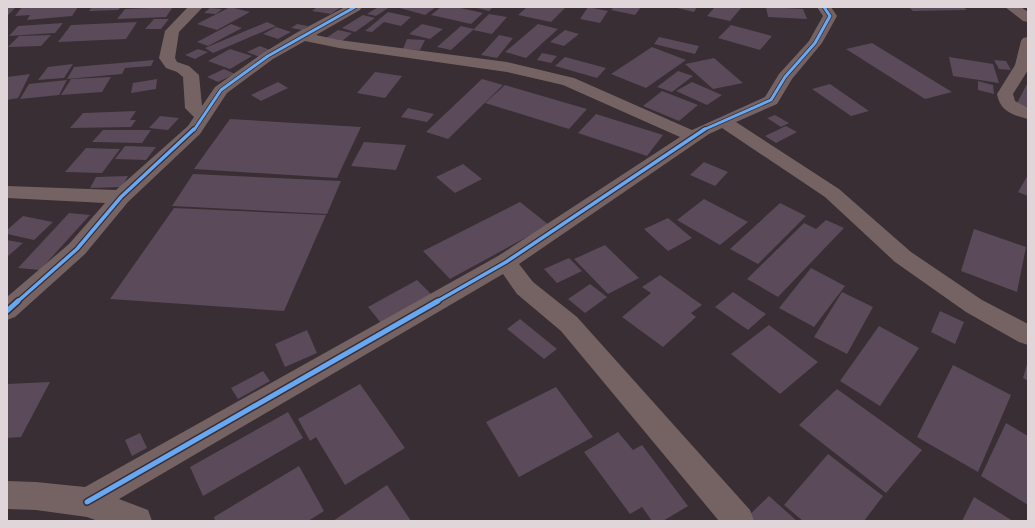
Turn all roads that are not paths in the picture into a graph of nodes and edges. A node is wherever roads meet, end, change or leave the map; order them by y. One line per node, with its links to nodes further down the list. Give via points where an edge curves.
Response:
1 (196, 7): 9 (street, via 172,31 167,58 171,65 183,68 191,75 193,108)
2 (355, 7): 6 (street)
3 (824, 7): 10 (street, via 830,16 815,43 784,77 771,100)
4 (1012, 7): 5 (street)
5 (1028, 18)
6 (301, 36): 9 (street, via 220,90); 11 (street, via 339,44 507,67 568,81)
7 (1028, 41): 8 (street, via 1023,65 1005,94 1008,103)
8 (1028, 114)
9 (204, 116): 13 (street, via 194,130)
10 (723, 122): 11 (street, via 703,130); 16 (street, via 832,193 903,257 974,306)
11 (694, 137): 14 (street)
12 (7, 192): 13 (street)
13 (121, 197): 15 (street, via 77,249)
14 (506, 262): 18 (street); 20 (street, via 525,288 568,324)
15 (7, 311)
16 (1028, 335)
17 (7, 495): 18 (street)
18 (87, 502): 19 (street)
19 (137, 521)
20 (739, 521)

